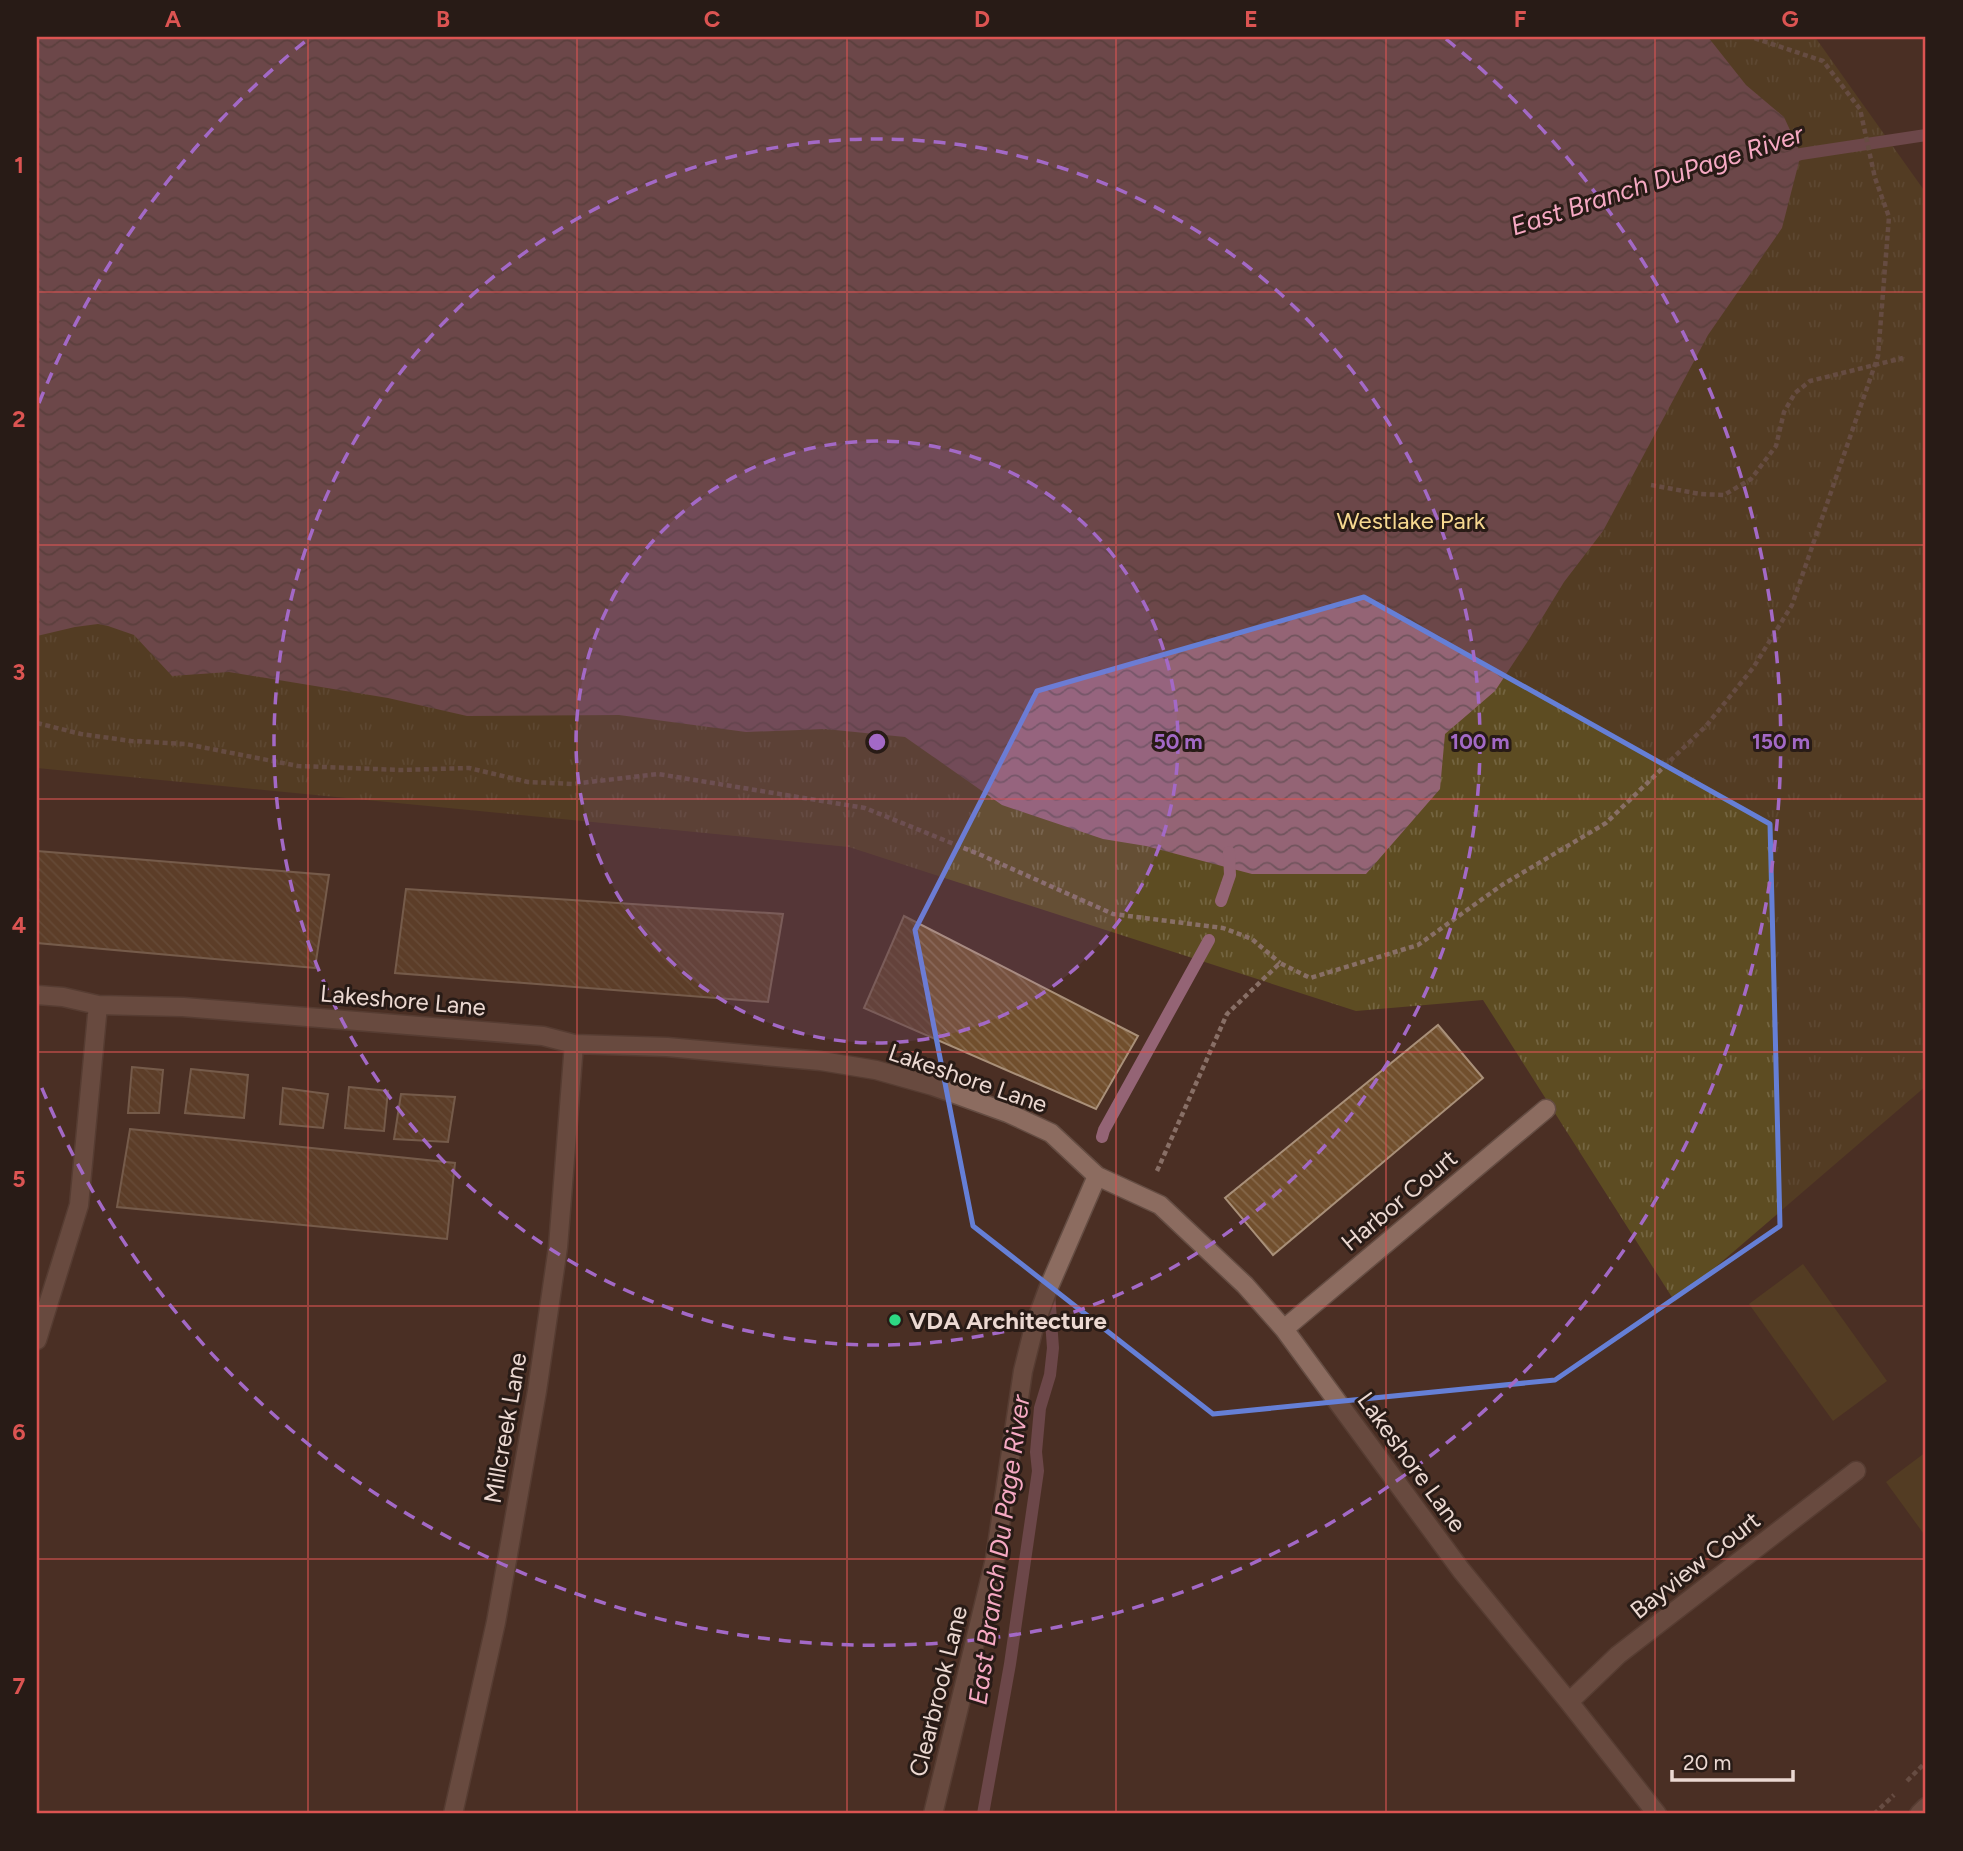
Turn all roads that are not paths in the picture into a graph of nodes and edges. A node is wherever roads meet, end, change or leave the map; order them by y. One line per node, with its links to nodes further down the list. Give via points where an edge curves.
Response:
1 (37, 995): 2 (street, Lakeshore Lane)
2 (98, 1005): 3 (street, Lakeshore Lane, via 183,1007 543,1036); 7 (street, via 79,1205)
3 (575, 1044): 5 (street, Lakeshore Lane, via 667,1047 876,1070 933,1086 1051,1133); 11 (street, Millcreek Lane, via 558,1247 537,1391 496,1622)
4 (1546, 1109): 6 (street, Harbor Court)
5 (1097, 1175): 6 (street, Lakeshore Lane, via 1160,1205 1245,1284); 12 (street, Clearbrook Lane, via 1034,1327 1023,1371 995,1559)
6 (1284, 1329): 9 (street, Lakeshore Lane, via 1461,1570)
7 (37, 1340)
8 (1856, 1471): 9 (street, Bayview Court, via 1618,1655)
9 (1569, 1702): 13 (street, Lakeshore Lane)
10 (1926, 1807): 14 (street)
11 (453, 1814)
12 (933, 1814)
13 (1657, 1814)
14 (1919, 1814)

